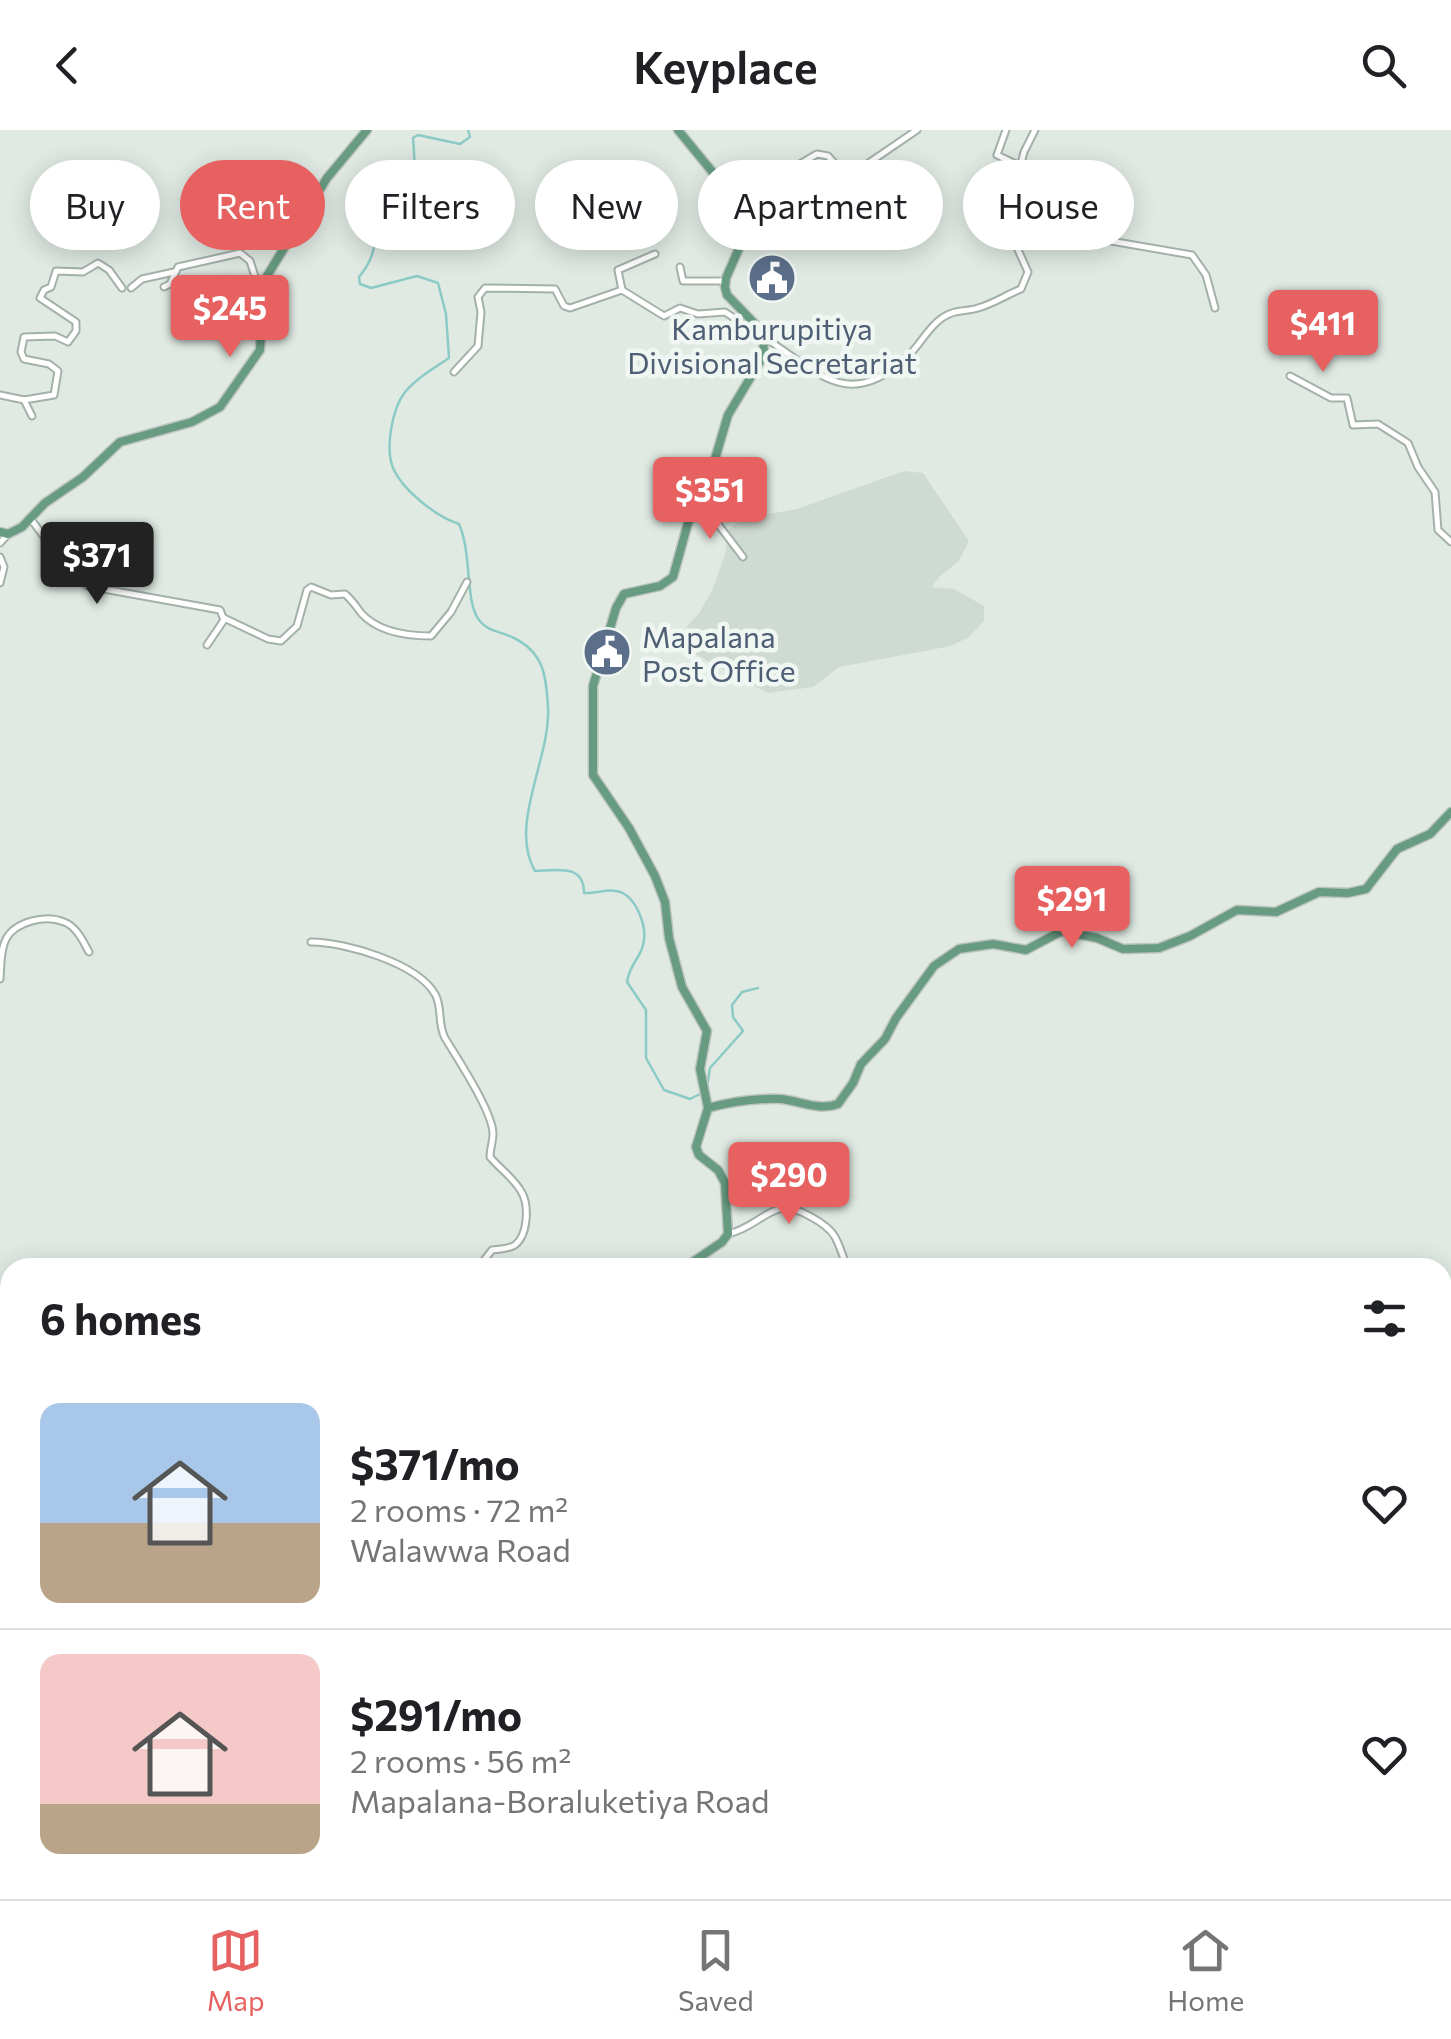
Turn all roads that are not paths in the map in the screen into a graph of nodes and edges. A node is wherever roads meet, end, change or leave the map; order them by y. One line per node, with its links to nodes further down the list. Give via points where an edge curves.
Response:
1 (367, 130): 22 (main road, via 327,178)
2 (678, 130): 6 (main road)
3 (918, 130): 9 (street)
4 (1006, 130): 10 (street, via 998,154)
5 (1035, 130): 11 (street)
6 (704, 160)
7 (807, 160): 8 (street, via 817,154)
8 (832, 160)
9 (874, 160)
10 (1009, 160)
11 (1022, 160)
12 (1134, 243): 24 (street, via 1192,255)
13 (739, 250): 18 (main road)
14 (1018, 250): 26 (street, via 1028,272 1020,289 975,310 948,314 874,380 839,385)
15 (656, 254): 23 (street, via 618,271)
16 (680, 267): 18 (street, via 683,281)
17 (174, 272): 19 (street); 21 (street); 22 (street, via 240,253 250,261)
18 (725, 281): 25 (main road, via 727,295)
19 (164, 287)
20 (122, 288): 30 (street, via 98,264 83,272 56,271 40,298 76,322 76,332 68,342 24,338 24,359 49,364 59,379 54,395)
21 (131, 288)
22 (259, 289): 33 (main road, via 252,310 260,350 220,407 120,442)
23 (622, 290): 25 (street, via 664,316 680,308 722,311 752,330); 27 (street, via 566,308 555,289 485,288 478,298 478,346)
24 (1215, 308)
25 (758, 327): 26 (main road)
26 (762, 336): 32 (main road, via 761,363 728,415)
27 (454, 372)
28 (1290, 376): 35 (street, via 1331,398 1346,398 1353,425 1378,424 1408,443 1435,492 1438,530)
29 (0, 394): 30 (street)
30 (24, 400): 31 (street)
31 (32, 416)
32 (696, 503): 38 (street); 47 (main road, via 672,577 624,594 616,608 593,686 591,742 593,775 655,876 682,987 707,1031 700,1069)
33 (30, 518): 34 (main road); 41 (street, via 87,586 220,610)
34 (4, 533): 36 (street)
35 (1451, 542)
36 (0, 543)
37 (0, 556): 40 (street)
38 (743, 558)
39 (467, 582): 41 (street, via 431,636 398,634 376,624 345,594 311,587 296,626 282,641)
40 (0, 583)
41 (224, 618): 42 (street)
42 (207, 645)
43 (1451, 812): 47 (main road, via 1430,834 1397,850 1366,888 1319,892 1276,912 1237,910 1159,948 1123,948 1062,931 1026,950 992,944 959,949 934,966 838,1104 749,1098)
44 (311, 942): 49 (street, via 386,960 433,990 440,1028 492,1129 490,1157 525,1201 518,1242)
45 (89, 952): 46 (street, via 65,922 30,922 8,936)
46 (0, 979)
47 (708, 1108): 48 (main road, via 696,1147 725,1182)
48 (728, 1234): 50 (main road); 51 (street, via 792,1209 828,1230)
49 (486, 1258)
50 (699, 1258)
51 (843, 1258)

